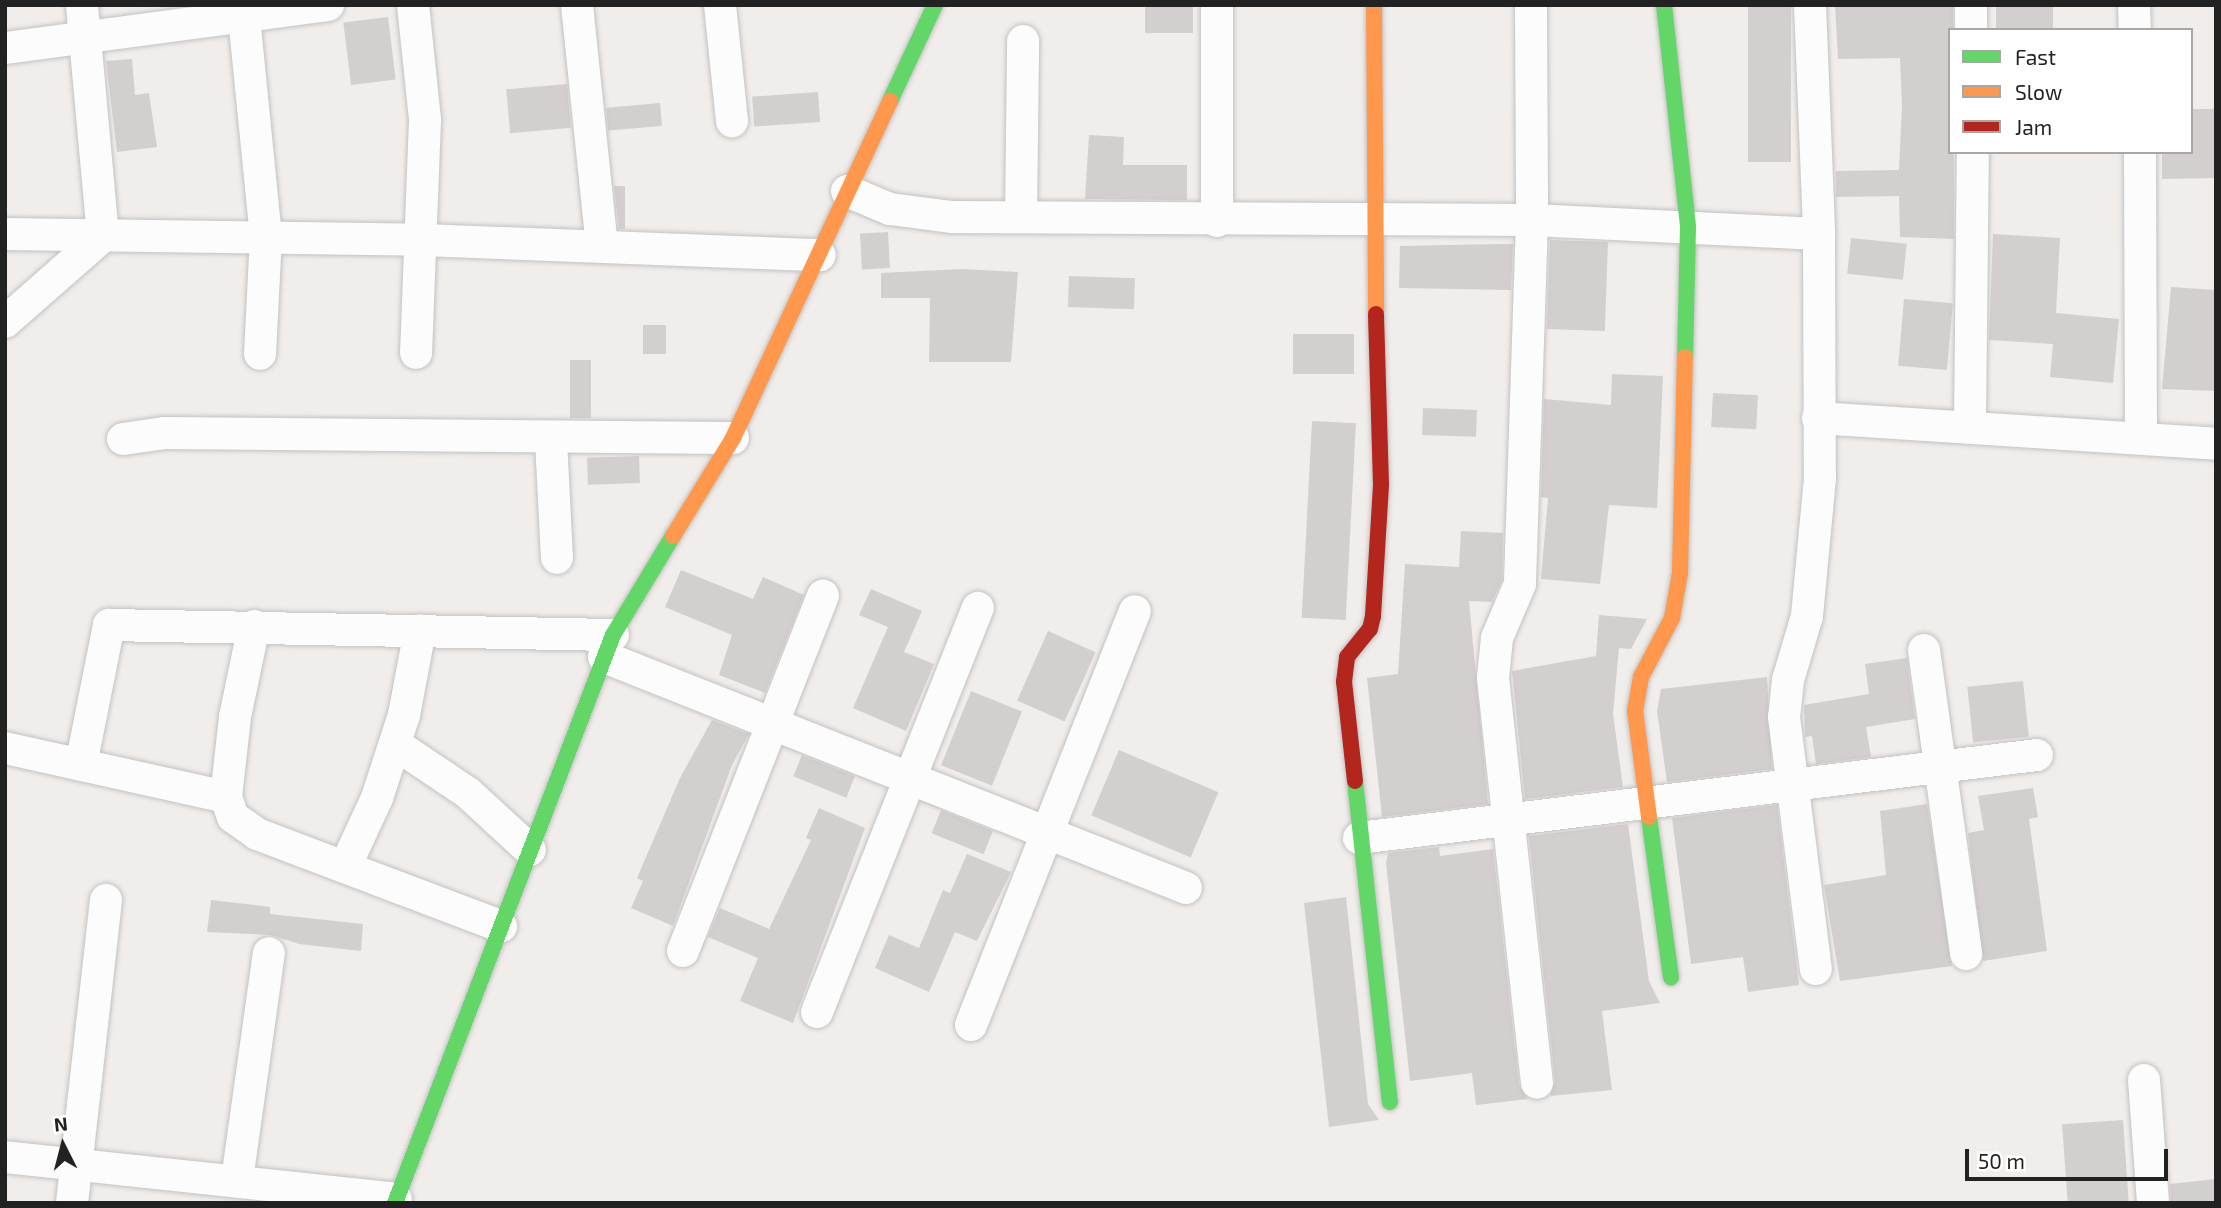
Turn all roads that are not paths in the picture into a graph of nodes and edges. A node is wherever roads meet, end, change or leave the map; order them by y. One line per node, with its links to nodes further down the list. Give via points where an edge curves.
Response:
1 (82, 5): 17 (street)
2 (328, 5): 14 (street)
3 (412, 5): 33 (street, via 425,120)
4 (577, 5): 34 (street)
5 (720, 5): 20 (street)
6 (935, 5): 23 (street)
7 (1217, 5): 26 (street)
8 (1374, 5): 27 (street)
9 (1531, 5): 25 (street)
10 (1664, 5): 28 (street)
11 (1810, 5): 30 (street)
12 (1971, 5): 15 (street)
13 (2134, 5): 16 (street)
14 (244, 17): 17 (street); 32 (street)
15 (1971, 28)
16 (2135, 28)
17 (88, 40): 19 (street); 31 (street)
18 (1023, 41): 24 (street)
19 (5, 48)
20 (732, 121)
21 (1973, 154): 40 (street)
22 (2140, 154): 41 (street)
23 (847, 191): 24 (street, via 890,209 952,217); 35 (street)
24 (1021, 217): 26 (street)
25 (1532, 220): 27 (street); 28 (street); 64 (street, via 1520,584 1497,638 1493,678)
26 (1217, 222): 27 (street)
27 (1373, 223): 66 (street, via 1381,484 1373,616 1343,669)
28 (1688, 227): 30 (street); 63 (street, via 1680,573 1672,618 1641,677 1635,711)
29 (5, 234): 31 (street)
30 (1819, 234): 39 (street)
31 (103, 236): 32 (street); 36 (street)
32 (266, 236): 33 (street); 38 (street)
33 (423, 240): 34 (street); 37 (street)
34 (602, 246): 35 (street)
35 (820, 255): 42 (street)
36 (5, 322)
37 (416, 353)
38 (260, 354)
39 (1818, 418): 40 (street); 61 (street, via 1820,478 1812,577 1784,717)
40 (1970, 424): 41 (street)
41 (2141, 435): 45 (street)
42 (733, 438): 44 (street); 52 (street)
43 (123, 439): 44 (street, via 234,433)
44 (551, 440): 46 (street)
45 (2216, 444)
46 (557, 558)
47 (823, 596): 54 (street)
48 (978, 608): 60 (street)
49 (1135, 611): 65 (street)
50 (254, 626): 51 (street); 58 (street, via 108,625); 62 (street, via 234,717)
51 (420, 630): 52 (street); 55 (street)
52 (608, 646): 54 (street); 67 (street)
53 (1924, 650): 59 (street)
54 (773, 723): 60 (street); 72 (street)
55 (395, 744): 67 (street, via 468,793); 68 (street)
56 (5, 748): 58 (street)
57 (2037, 755): 59 (street)
58 (80, 765): 62 (street)
59 (1940, 767): 61 (street); 74 (street)
60 (909, 777): 65 (street); 77 (street)
61 (1790, 785): 63 (street); 75 (street)
62 (226, 797): 68 (street, via 233,817 257,834)
63 (1644, 803): 64 (street); 76 (street)
64 (1507, 821): 66 (street); 80 (street)
65 (1048, 833): 69 (street); 78 (street)
66 (1359, 838): 81 (street)
67 (530, 850): 71 (street)
68 (345, 867): 71 (street)
69 (1186, 888)
70 (106, 900): 83 (street)
71 (501, 926): 85 (street)
72 (683, 951)
73 (269, 953): 84 (street)
74 (1966, 954)
75 (1816, 969)
76 (1671, 978)
77 (817, 1012)
78 (971, 1025)
79 (2144, 1080): 87 (street)
80 (1537, 1083)
81 (1390, 1102)
82 (5, 1157): 83 (street)
83 (76, 1167): 84 (street); 86 (street)
84 (237, 1180): 85 (street)
85 (395, 1201)
86 (72, 1203)
87 (2153, 1203)

